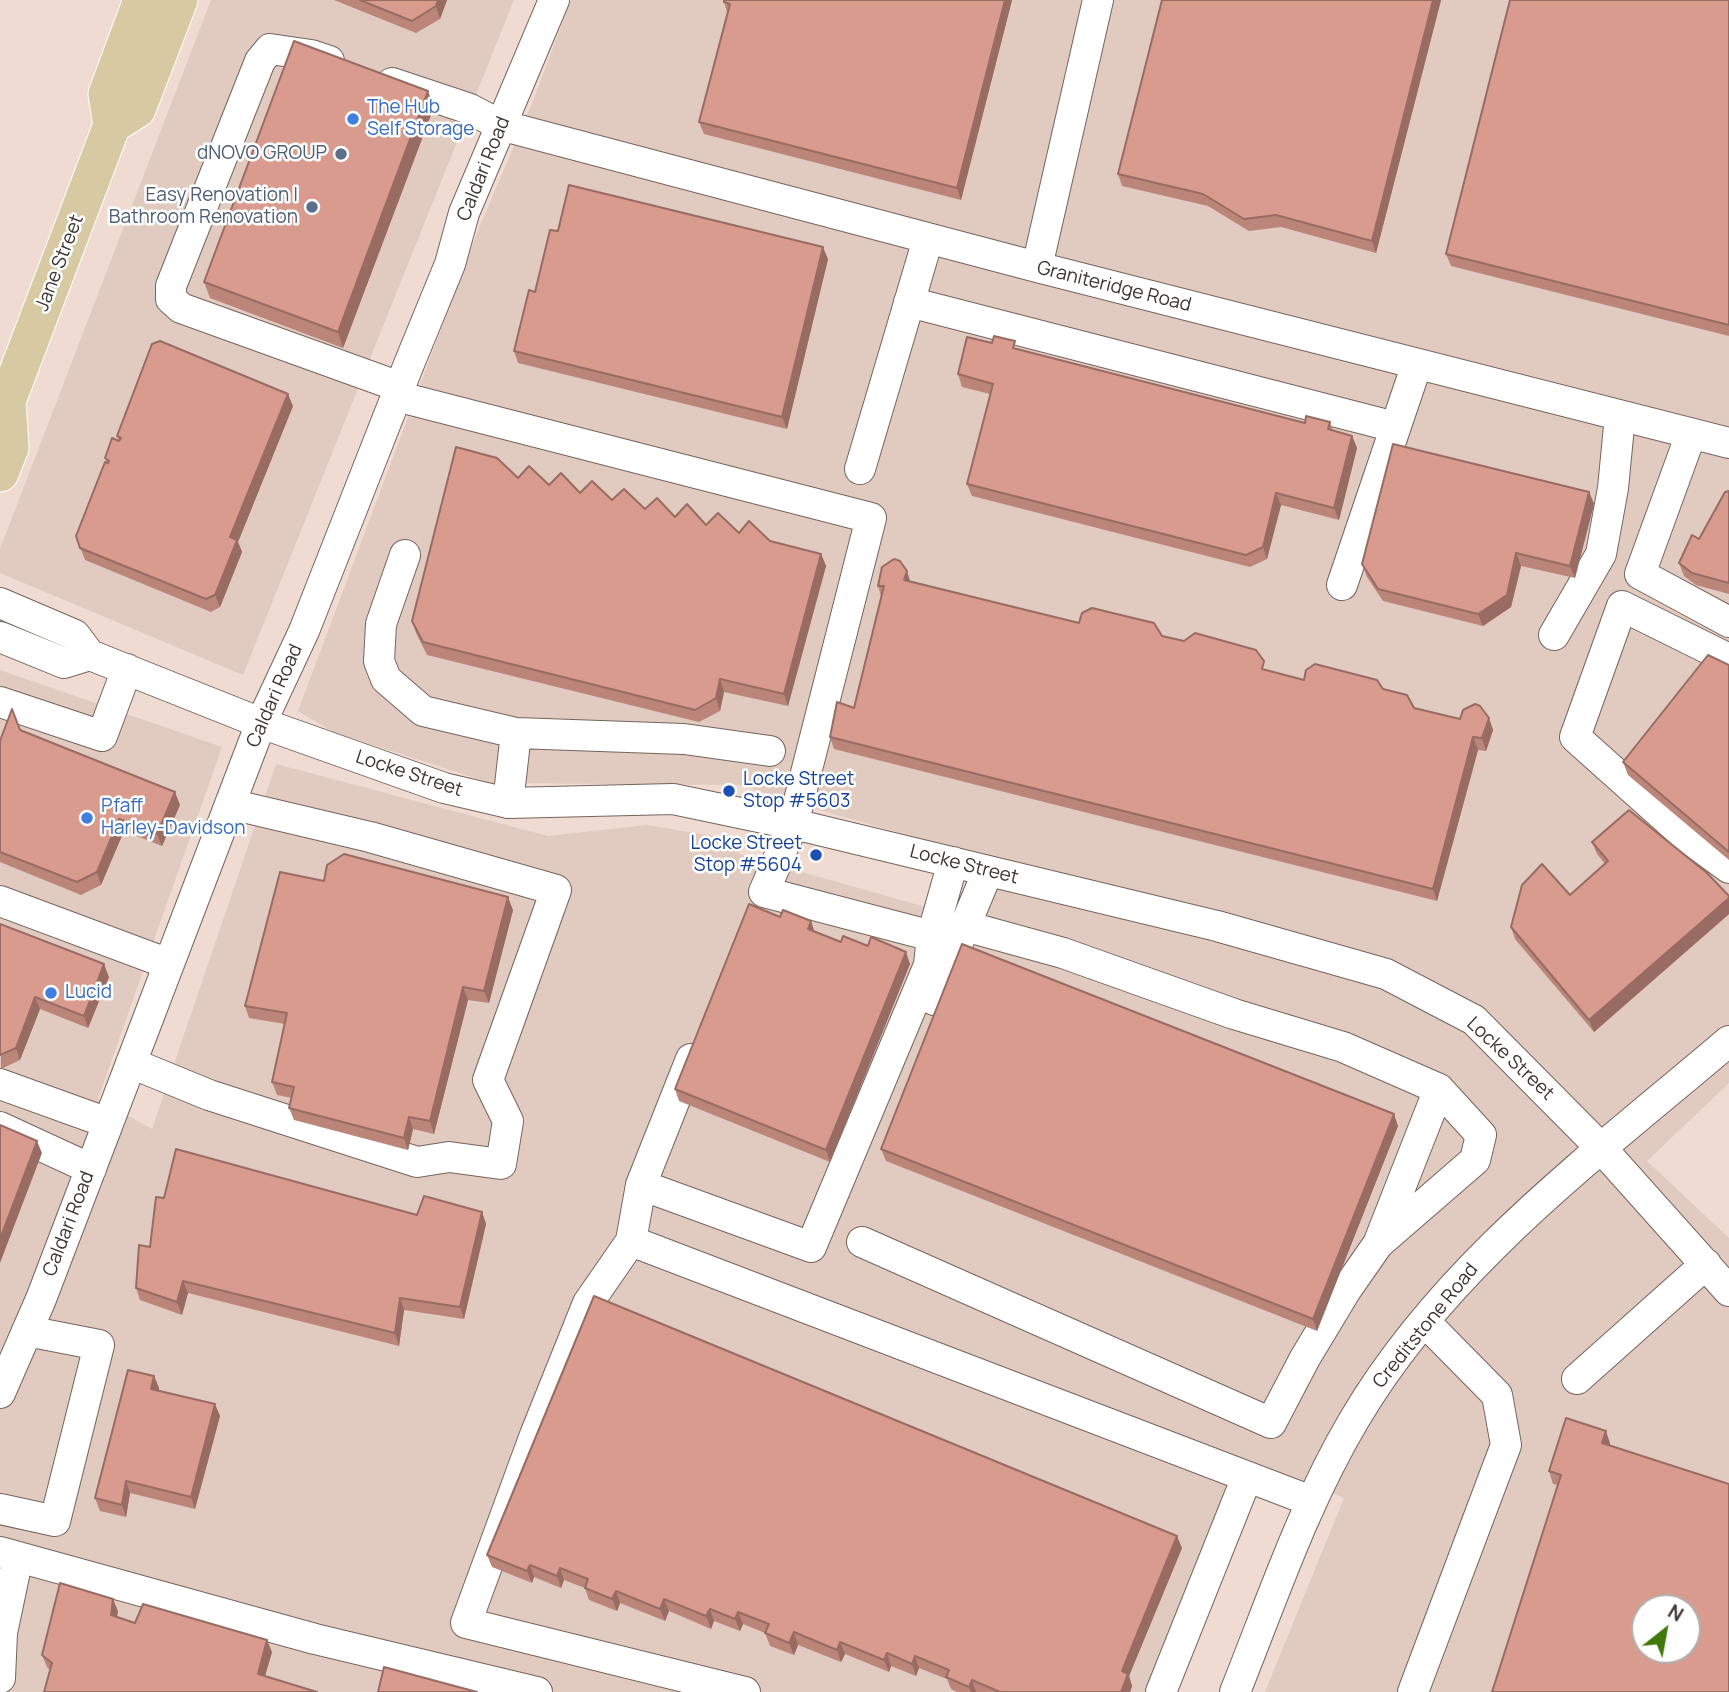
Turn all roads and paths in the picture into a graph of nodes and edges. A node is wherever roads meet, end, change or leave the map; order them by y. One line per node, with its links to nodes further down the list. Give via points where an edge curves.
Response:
1 (142, 0): 5 (main road, Jane Street, via 107,94)
2 (179, 0): 5 (main road, via 137,109)
3 (554, 0): 6 (street, Caldari Road)
4 (1098, 0): 8 (street)
5 (112, 125): 12 (main road, Jane Street)
6 (500, 125): 7 (street, Graniteridge Road); 11 (street, Caldari Road); 11 (street, Graniteridge Road, via 470,109 311,55 270,49 260,61 171,286 172,299 181,308)
7 (928, 239): 8 (street, Graniteridge Road); 9 (street)
8 (1037, 267): 10 (street, Graniteridge Road)
9 (909, 302): 14 (street); 17 (street)
10 (1417, 364): 13 (street, Graniteridge Road); 14 (street)
11 (398, 391): 29 (street, Caldari Road, via 304,631); 34 (street, via 871,518)
12 (4, 405): 18 (main road, Jane Street, via 10,448)
13 (1620, 416): 15 (street, Graniteridge Road); 23 (street, via 1601,554)
14 (1395, 427): 20 (street)
15 (1691, 434): 16 (street, Graniteridge Road); 22 (street, via 1640,575)
16 (1729, 443)
17 (860, 469)
18 (0, 473)
19 (405, 555): 30 (street, via 381,624 379,661 387,679 423,711)
20 (1342, 585)
21 (0, 603): 25 (street, Locke Street, via 75,635)
22 (1729, 622)
23 (1554, 635)
24 (0, 637): 25 (street, Locke Street, via 64,663)
25 (90, 655): 27 (street, Locke Street)
26 (1729, 659): 36 (street, via 1622,606 1574,737 1688,838)
27 (127, 669): 28 (street, via 102,736); 29 (street, Locke Street)
28 (0, 702)
29 (261, 723): 32 (street, Locke Street, via 444,788); 33 (street, Caldari Road)
30 (516, 733): 31 (street, via 684,739); 32 (street)
31 (770, 751)
32 (508, 803): 34 (street, Locke Street, via 673,799)
33 (230, 804): 41 (street, Caldari Road); 44 (street, via 556,890 488,1080 508,1121 501,1164 449,1157 418,1162 209,1095)
34 (793, 824): 35 (street, Locke Street); 40 (street, via 758,903)
35 (953, 862): 37 (street, Locke Street); 40 (street)
36 (1729, 868)
37 (988, 871): 39 (street); 50 (street, Locke Street, via 1217,926 1386,974 1474,1020)
38 (0, 901): 41 (street)
39 (965, 926): 46 (street, via 1063,953 1343,1047); 48 (street)
40 (932, 936): 52 (street, via 929,965 811,1247)
41 (169, 964): 44 (street, Caldari Road)
42 (702, 1034): 52 (street)
43 (1729, 1041): 50 (street, Creditstone Road)
44 (131, 1063): 47 (street, Caldari Road)
45 (0, 1084): 47 (street)
46 (1439, 1089): 55 (street); 55 (street, via 1480,1135 1475,1160)
47 (108, 1123): 51 (street, Caldari Road)
48 (882, 1125)
49 (0, 1127): 51 (street)
50 (1602, 1149): 56 (street, Locke Street); 58 (street, Creditstone Road, via 1538,1202 1470,1269)
51 (90, 1169): 59 (street, Caldari Road)
52 (641, 1185): 53 (street)
53 (631, 1241): 62 (street); 68 (street, via 588,1303 466,1623)
54 (862, 1242): 55 (street, via 1271,1423 1305,1358)
55 (1378, 1244)
56 (1706, 1264): 57 (street, Locke Street); 60 (street)
57 (1729, 1290)
58 (1425, 1322): 63 (street, Creditstone Road, via 1354,1420); 71 (street, via 1497,1395 1506,1445)
59 (27, 1331): 61 (street, Caldari Road); 64 (street, via 99,1345 55,1521)
60 (1577, 1379)
61 (0, 1393)
62 (1247, 1476): 63 (street); 69 (street)
63 (1311, 1501): 70 (street, Creditstone Road)
64 (0, 1509)
65 (9, 1554): 66 (street); 67 (street, via 315,1639)
66 (0, 1678)
67 (537, 1692)
68 (745, 1692)
69 (1161, 1692)
70 (1235, 1692)
71 (1413, 1692)

